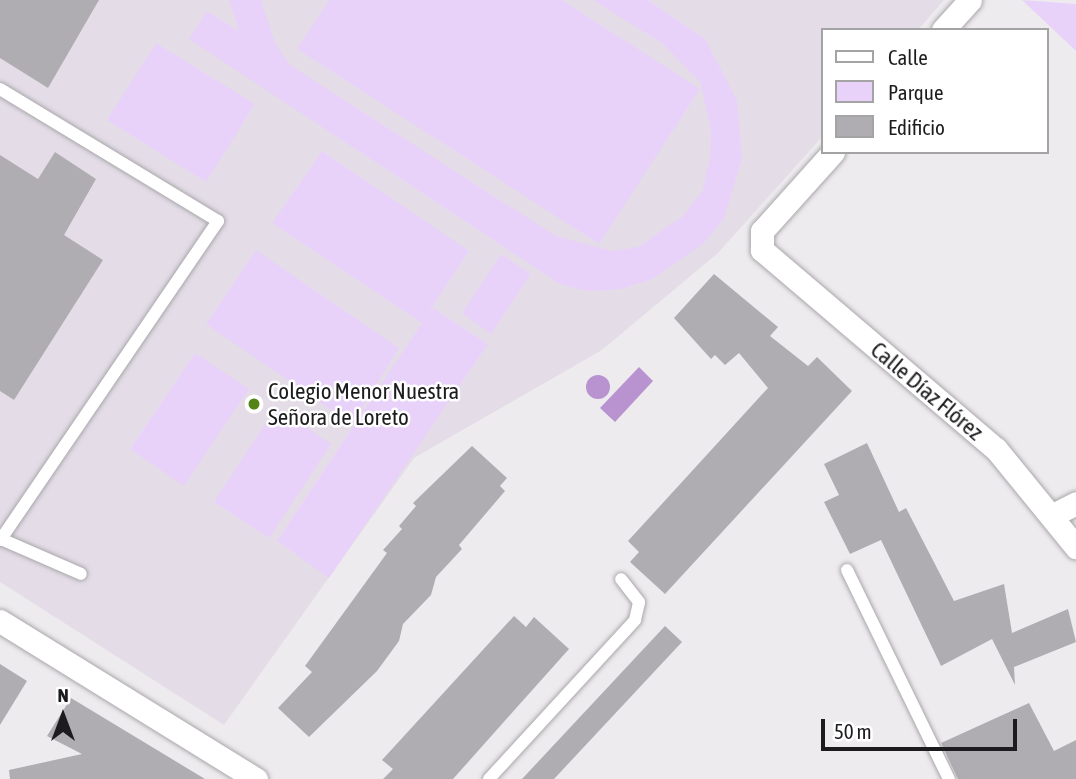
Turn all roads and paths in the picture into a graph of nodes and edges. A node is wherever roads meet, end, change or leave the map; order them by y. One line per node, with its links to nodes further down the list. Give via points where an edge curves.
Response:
1 (970, 0): 2 (street)
2 (945, 28)
3 (0, 89): 7 (lane, via 218,221)
4 (831, 154): 6 (street, Calle Díaz Flórez, via 762,231 762,250 996,449)
5 (1076, 503): 6 (street)
6 (1051, 516): 8 (street, Calle Díaz Flórez)
7 (1, 540): 10 (lane)
8 (1076, 547)
9 (847, 570): 15 (lane)
10 (81, 574)
11 (621, 579): 14 (lane, via 639,602 635,620)
12 (0, 621): 13 (street)
13 (256, 779)
14 (489, 779)
15 (949, 779)

